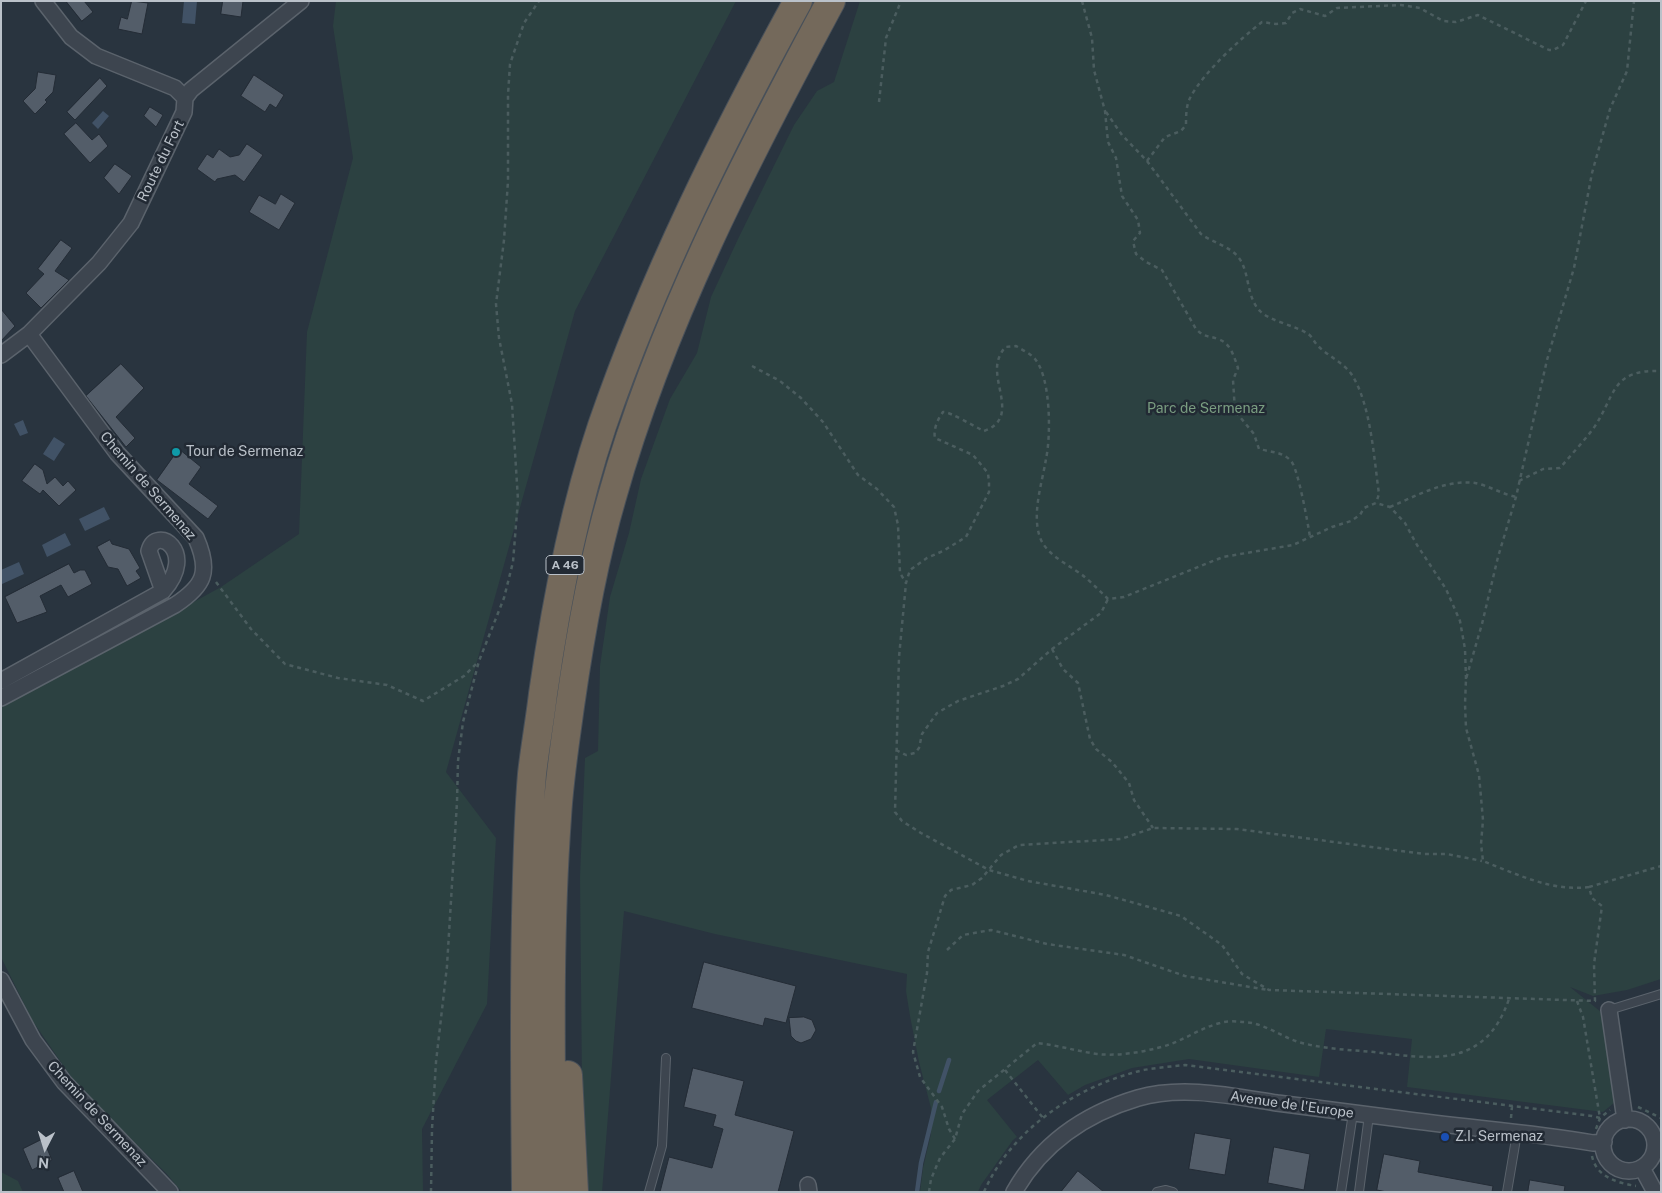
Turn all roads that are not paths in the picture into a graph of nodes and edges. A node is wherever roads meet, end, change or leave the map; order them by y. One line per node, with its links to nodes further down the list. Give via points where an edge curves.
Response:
1 (43, 1): 5 (street, via 71,37 96,56 175,88)
2 (301, 1): 5 (street)
3 (798, 1): 23 (highway, A 46, via 758,73 655,287 602,428 568,551 552,628 532,773 525,969)
4 (831, 1): 10 (highway, A 46, via 716,225 663,345 612,498 586,608)
5 (185, 98): 6 (street, Route du Fort, via 184,112 132,223 99,263)
6 (29, 334): 7 (street); 11 (street, Chemin de Sermenaz, via 117,453 196,538 202,552 204,571 192,594 175,606)
7 (1, 354)
8 (164, 591): 9 (street)
9 (1, 681)
10 (572, 694): 26 (highway, A 46, via 553,874 550,1008); 27 (highway, via 566,994)
11 (1, 698)
12 (1, 980): 25 (street, Chemin de Sermenaz, via 33,1040 64,1082)
13 (1661, 994): 14 (lane)
14 (1609, 1010): 18 (street)
15 (666, 1058): 28 (lane, via 662,1146)
16 (1353, 1113): 17 (street, Avenue de l'Europe); 29 (street, Avenue de l'Europe, via 1218,1094 1174,1092 1138,1098 1089,1117 1059,1137 1032,1165); 32 (lane)
17 (1369, 1115): 19 (street, Avenue de l'Europe); 33 (lane)
18 (1625, 1120): 20 (street, via 1617,1122); 21 (street, via 1642,1123)
19 (1517, 1133): 20 (street, Avenue de l'Europe); 34 (lane)
20 (1598, 1142): 22 (street, via 1615,1167 1624,1170)
21 (1658, 1143): 22 (street, via 1652,1158)
22 (1642, 1168): 24 (street)
23 (524, 1186)
24 (1653, 1189)
25 (170, 1192)
26 (552, 1192)
27 (574, 1192)
28 (649, 1192)
29 (1014, 1192)
30 (1157, 1192): 31 (lane)
31 (1173, 1192)
32 (1341, 1192)
33 (1359, 1192)
34 (1507, 1192)

